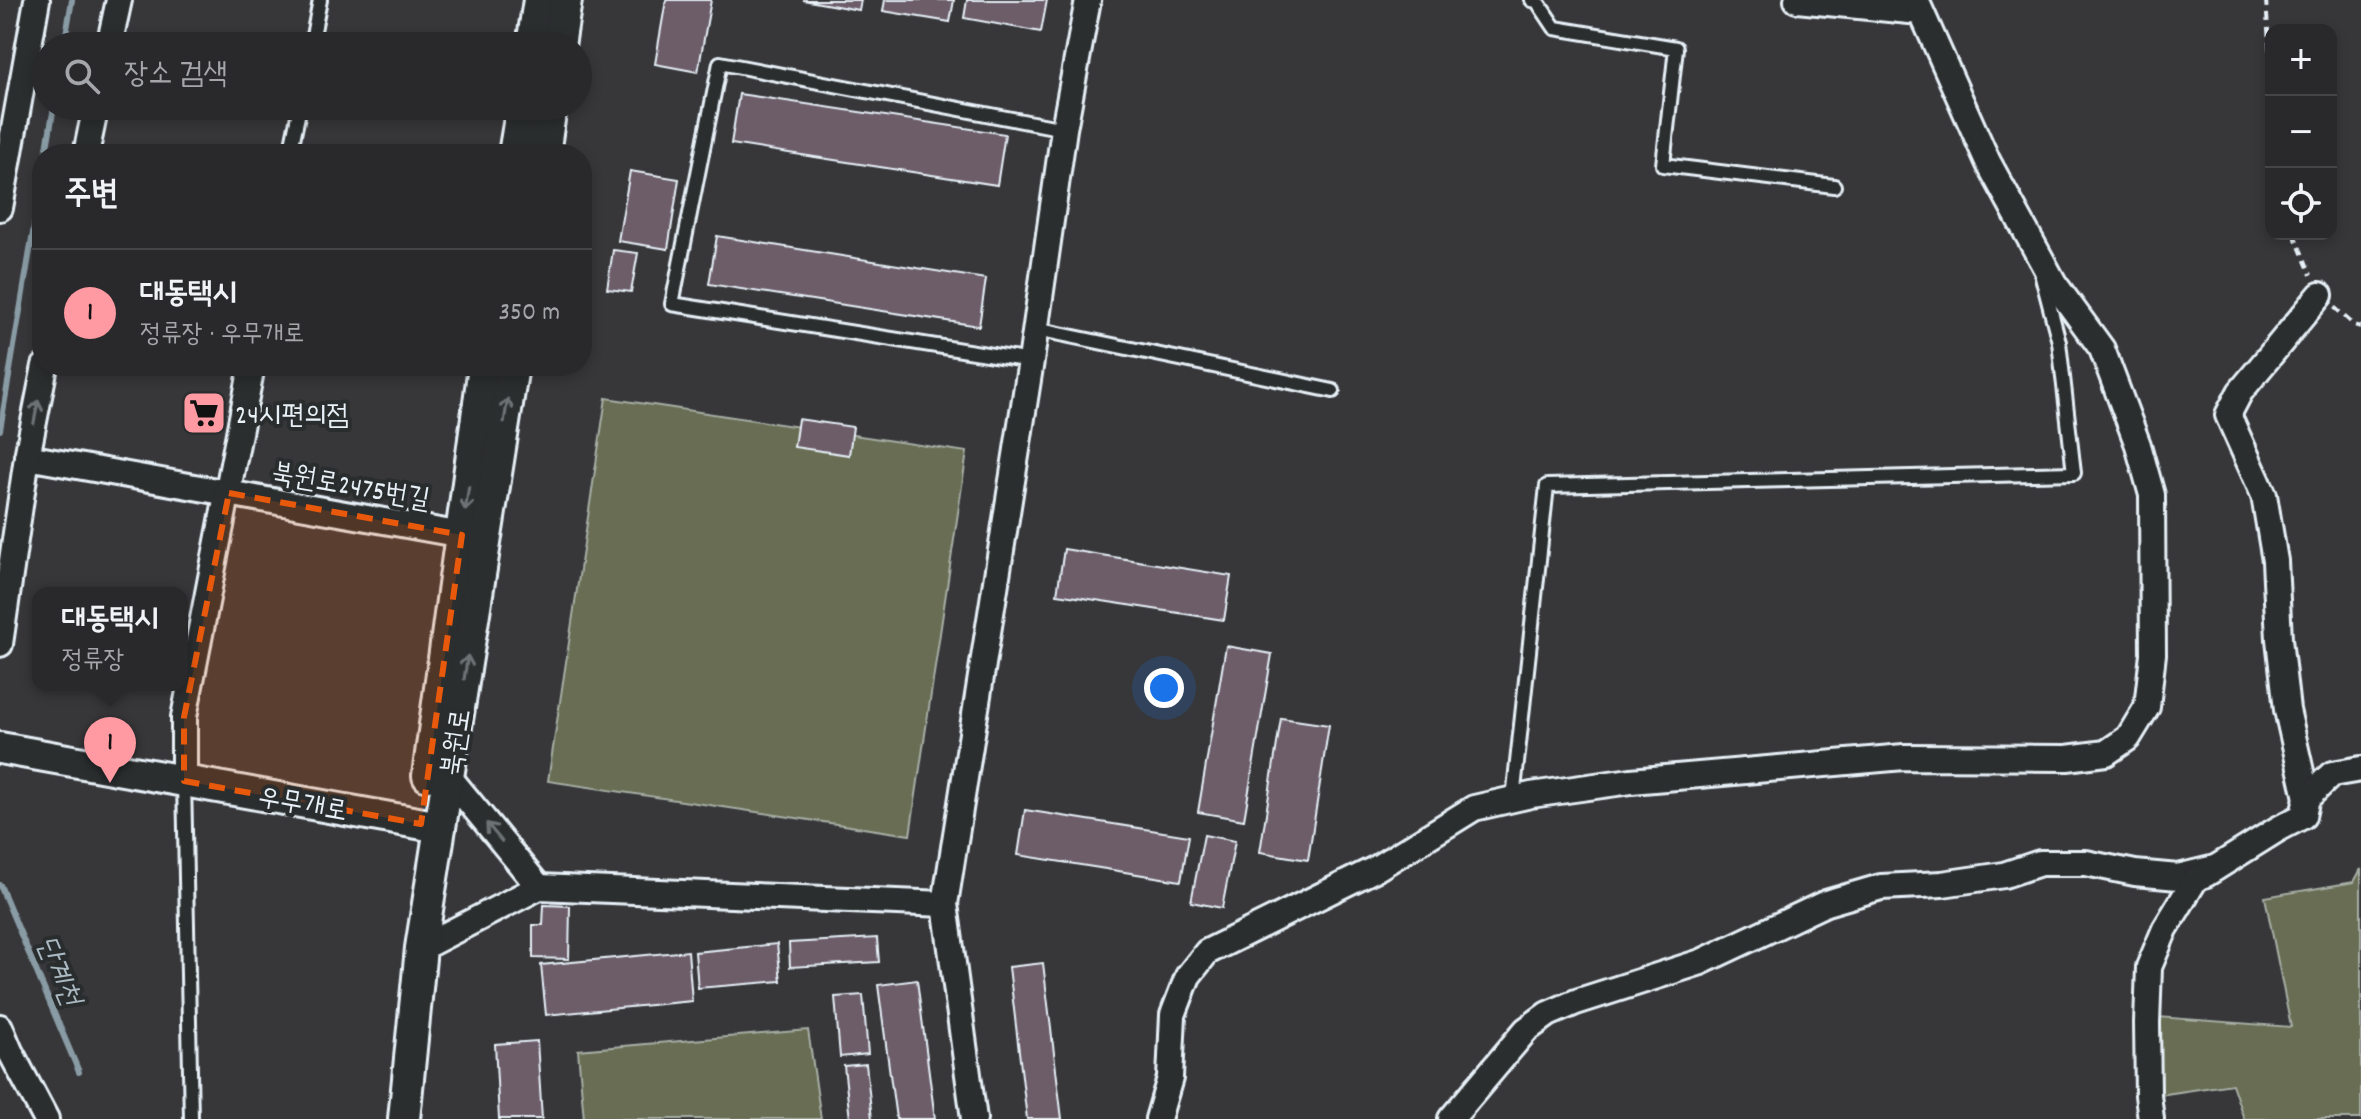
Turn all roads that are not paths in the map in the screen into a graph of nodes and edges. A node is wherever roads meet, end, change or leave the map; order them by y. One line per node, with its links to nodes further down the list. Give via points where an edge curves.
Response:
1 (37, 0): 23 (street)
2 (119, 0): 10 (street)
3 (320, 0): 11 (lane)
4 (539, 0): 12 (street)
5 (566, 0): 13 (street)
6 (1088, 0): 18 (street)
7 (1532, 0): 24 (lane, via 1555,28 1676,48 1663,165)
8 (1797, 0): 9 (street)
9 (1918, 6): 26 (street, via 1988,162)
10 (112, 32)
11 (314, 32)
12 (534, 32)
13 (561, 32)
14 (93, 120): 19 (street)
15 (297, 120): 20 (lane)
16 (520, 120): 21 (street)
17 (549, 120): 22 (street)
18 (1064, 129): 28 (street); 29 (lane, via 720,63 672,304)
19 (88, 144)
20 (292, 144)
21 (516, 144)
22 (545, 144)
23 (4, 160): 25 (street)
24 (1834, 186)
25 (0, 208)
26 (2034, 247): 44 (lane, via 2059,342 2074,473 1547,486); 44 (street, via 2102,349 2152,495 2153,654 2147,707 2128,738 2106,753 2067,758 1904,757 1631,781)
27 (2320, 295): 43 (street, via 2240,392 2228,415 2264,495 2287,710)
28 (1036, 329): 29 (street); 34 (lane)
29 (1031, 361): 48 (street)
30 (43, 376): 35 (street, one-way to 30)
31 (250, 376): 36 (street, 북원로2475번길)
32 (483, 376): 37 (street, 북원로, one-way to 37)
33 (511, 376): 41 (street, 북원로, one-way to 33)
34 (1333, 391)
35 (27, 457): 36 (street, 북원로2475번길); 38 (street)
36 (229, 493): 37 (street, 북원로2475번길); 42 (street, via 184,717)
37 (462, 535): 45 (street, 북원로)
38 (0, 644)
39 (0, 748): 42 (street, 우무개로)
40 (2361, 769): 43 (street, via 2332,774)
41 (449, 777): 45 (street, 북원로); 47 (street, one-way to 41)
42 (184, 781): 45 (street, 우무개로); 52 (lane)
43 (2307, 798): 46 (street, via 2303,816)
44 (1513, 799): 56 (street, via 1474,808 1377,868 1207,952 1188,976 1173,1015 1170,1078)
45 (431, 826): 49 (street, 북원로); 53 (street, 북원로, via 404,950)
46 (2215, 868): 57 (street, via 2178,877 2086,863 2040,863 1958,882 1881,887 1826,903 1701,962 1548,1014 1526,1030); 58 (street, via 2196,878 2149,967)
47 (539, 887): 48 (street); 49 (street)
48 (945, 904): 55 (street)
49 (421, 948): 54 (street, 북원로)
50 (0, 1027): 51 (street)
51 (46, 1119)
52 (191, 1119)
53 (385, 1119)
54 (404, 1119)
55 (974, 1119)
56 (1158, 1119)
57 (1451, 1119)
58 (2151, 1119)

